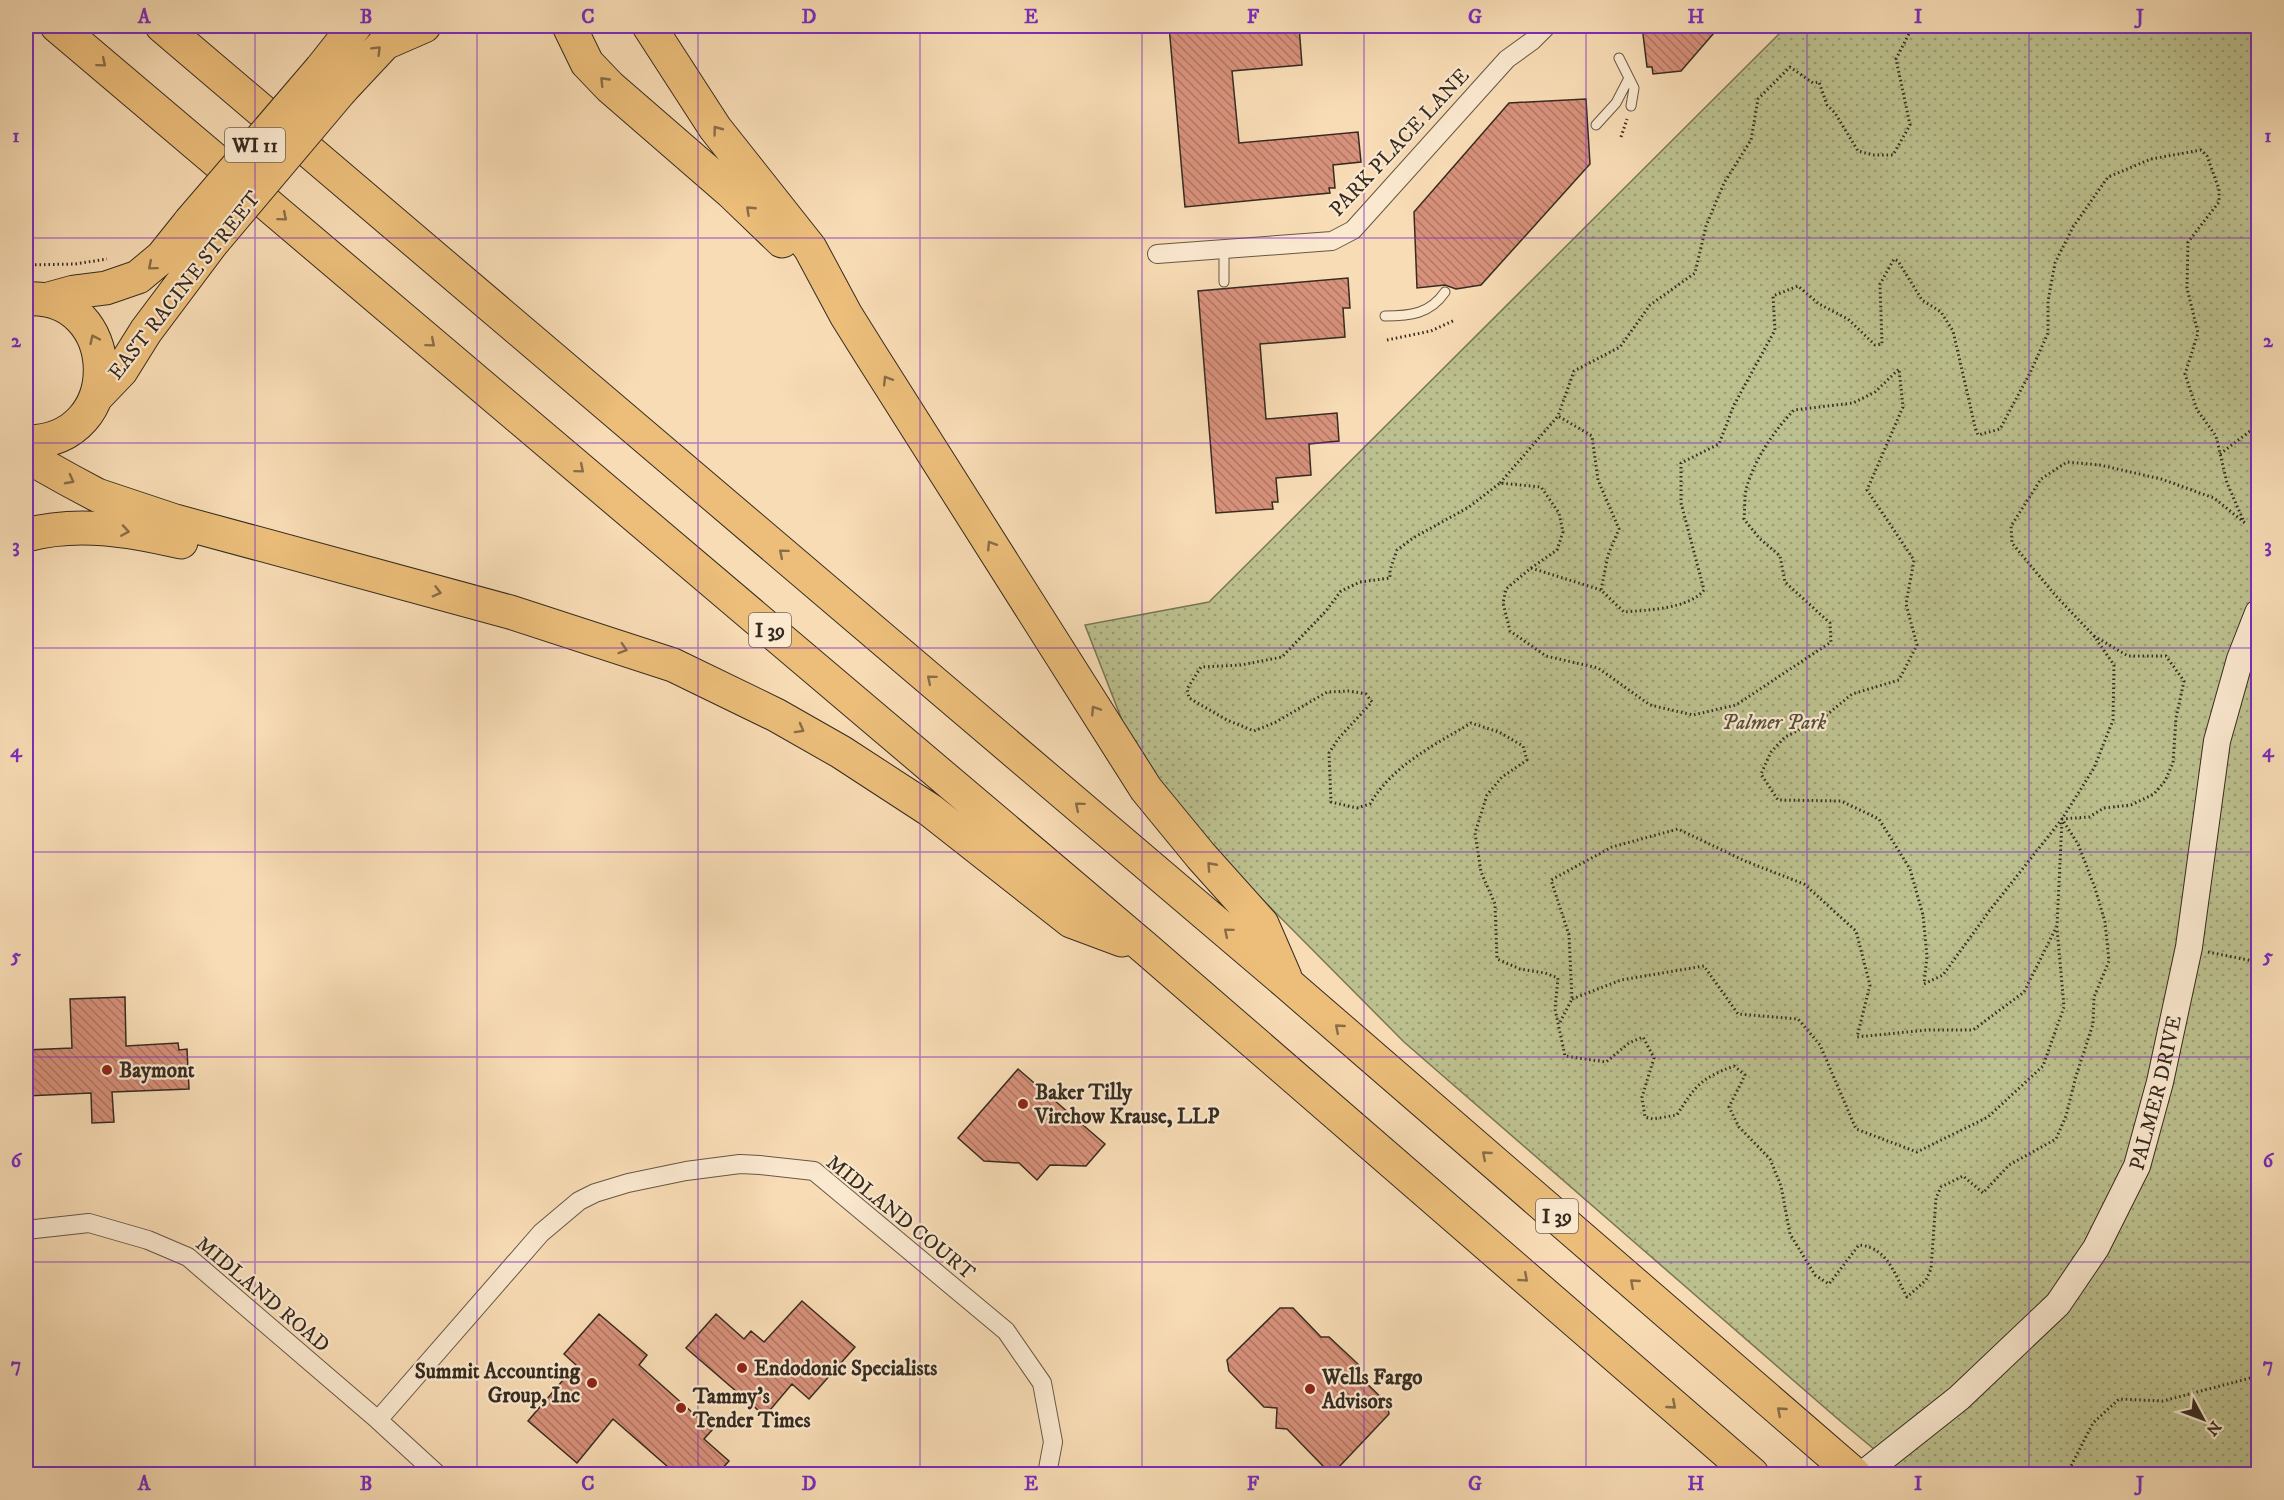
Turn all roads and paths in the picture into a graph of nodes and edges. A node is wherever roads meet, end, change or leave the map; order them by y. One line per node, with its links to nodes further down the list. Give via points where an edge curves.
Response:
1 (57, 26): 42 (highway, I 39, one-way to 42)
2 (162, 26): 44 (highway, I 39, one-way to 2)
3 (355, 26): 11 (highway, EAST RACINE STREET / WI 11)
4 (424, 26): 11 (highway, EAST RACINE STREET / WI 11, one-way to 4, via 385,43)
5 (569, 26): 23 (highway, one-way to 5, via 770,228 610,87 587,63)
6 (649, 26): 23 (highway, one-way to 6, via 810,248 715,128)
7 (1547, 26): 16 (street, PARK PLACE LANE, via 1507,59 1353,230 1332,241)
8 (1913, 26): 28 (path, via 1896,59 1910,125 1893,155 1858,151 1827,105 1819,82 1813,83 1790,67 1758,99 1751,140 1724,183 1695,273 1650,305 1620,347 1574,371)
9 (1619, 58): 10 (lane)
10 (1629, 78): 12 (lane, via 1634,88); 13 (lane, via 1616,103)
11 (331, 80): 15 (highway, EAST RACINE STREET / WI 11, bridge)
12 (1632, 106): 14 (path)
13 (1596, 125)
14 (1621, 137)
15 (201, 232): 22 (highway, EAST RACINE STREET / WI 11, one-way to 22, via 138,277 106,288); 27 (highway, EAST RACINE STREET / WI 11, via 121,371)
16 (1224, 249): 17 (street, PARK PLACE LANE); 20 (lane)
17 (1157, 254)
18 (115, 256): 19 (path, via 75,264)
19 (26, 265)
20 (1224, 282)
21 (1445, 292): 24 (lane, via 1431,307 1417,314)
22 (35, 300): 27 (highway, WI 11, one-way to 22, via 102,369 89,330 70,311)
23 (846, 315): 44 (highway, one-way to 23, via 1262,924 1146,789)
24 (1385, 316)
25 (1455, 320): 26 (path, via 1431,331)
26 (1387, 340)
27 (97, 396): 30 (highway, WI 11, via 83,418 68,431 50,440)
28 (1558, 416): 32 (path); 36 (path, via 1592,436 1598,480 1619,529 1608,555)
29 (2259, 425): 31 (path)
30 (26, 443): 35 (highway, one-way to 35, via 44,466 97,495 175,521)
31 (2220, 454): 36 (path, via 2216,436 2198,410 2185,374 2199,333 2187,288 2188,242 2219,202 2219,189 2201,150 2151,159 2108,177 2073,227 2055,263 2048,301 2048,333 2000,429 1978,435 1953,331 1941,312 1922,300 1898,261 1894,259 1880,284 1882,344 1875,345 1848,319 1819,304 1798,285 1773,296 1775,330 1734,405 1719,444 1681,463 1681,503 1704,591 1697,599 1661,609 1624,612); 38 (path, via 2227,483 2245,523 2214,498 2161,478 2067,462 2041,479 2011,526 2012,543)
32 (1500, 483): 34 (path, via 1541,487 1559,513 1563,532 1557,550); 46 (path, via 1469,507 1397,550 1390,578 1360,582 1341,591 1282,657 1202,667 1187,689 1189,698 1254,731 1327,692 1365,694 1372,702 1329,753 1331,802 1357,808 1370,804 1379,788 1403,765 1471,723 1499,732 1523,746 1527,760 1502,777 1487,795 1475,833 1481,872 1495,904 1497,959 1558,978)
33 (26, 535): 35 (highway, one-way to 35, via 84,526 121,530 322,574)
34 (1531, 568): 36 (path); 39 (path, via 1506,589 1503,603 1510,631 1546,656 1598,668 1650,705 1693,715 1736,705 1831,642 1830,622 1785,582 1780,556 1744,519 1747,487 1773,432 1794,410 1853,403 1875,392 1899,369 1904,407 1867,489 1914,560 1906,604 1917,645 1899,680 1852,694 1823,718 1785,737 1771,752 1761,774 1778,800 1841,801 1879,819 1910,869 1916,887 1927,956 1924,984 1943,975)
35 (404, 583): 42 (highway, one-way to 42, via 510,612 673,665 766,710 841,752 930,810 1071,921)
36 (1601, 590)
37 (2259, 613): 41 (street, PALMER DRIVE, via 2240,659 2217,741)
38 (2094, 636): 39 (path, via 2114,665 2113,720 2094,768); 39 (path, via 2128,656 2166,656 2184,681 2176,718 2173,763 2154,794 2131,805 2104,808 2089,817)
39 (2062, 819): 40 (path); 46 (path, via 2078,844 2095,888 2105,922 2109,961 2094,997 2093,1024 2066,1116 2056,1139 2009,1165 1983,1193 1963,1176 1941,1188 1935,1198 1931,1269 1926,1280 1907,1297 1891,1265 1878,1250 1866,1246 1859,1245 1828,1284 1815,1275 1790,1234 1781,1186 1770,1159 1739,1127 1729,1107 1745,1076 1734,1066 1714,1073 1694,1088 1677,1115 1653,1119 1645,1117 1642,1097 1654,1058 1643,1037 1629,1042 1606,1062 1565,1056)
40 (2057, 926): 45 (path, via 2064,1007 2043,1066 1988,1117 1917,1152 1856,1129 1820,1045 1798,1019 1738,1014 1704,966 1621,980); 45 (path, via 2024,992 1973,1030 1857,1037 1870,985 1856,931 1804,884 1678,829 1612,848 1551,880 1569,935)
41 (2189, 947): 43 (path); 54 (street, PALMER DRIVE, via 2138,1167 2096,1248 2058,1304 1959,1398)
42 (1144, 948): 52 (highway, I 39, one-way to 52)
43 (2259, 962)
44 (1288, 984): 53 (highway, I 39, one-way to 44)
45 (1572, 999): 46 (path)
46 (1559, 1024)
47 (26, 1230): 49 (street, MIDLAND ROAD, via 89,1223 175,1250 199,1265)
48 (2259, 1376): 55 (path, via 2163,1401 2119,1399 2093,1423 2070,1468)
49 (378, 1420): 50 (street, MIDLAND ROAD); 51 (street, MIDLAND COURT, via 541,1233 579,1202 628,1183 686,1171 760,1165 814,1171 1006,1330 1042,1383 1053,1442)
50 (437, 1474)
51 (1047, 1474)
52 (1752, 1474)
53 (1854, 1474)
54 (1863, 1474)
55 (2072, 1474)

